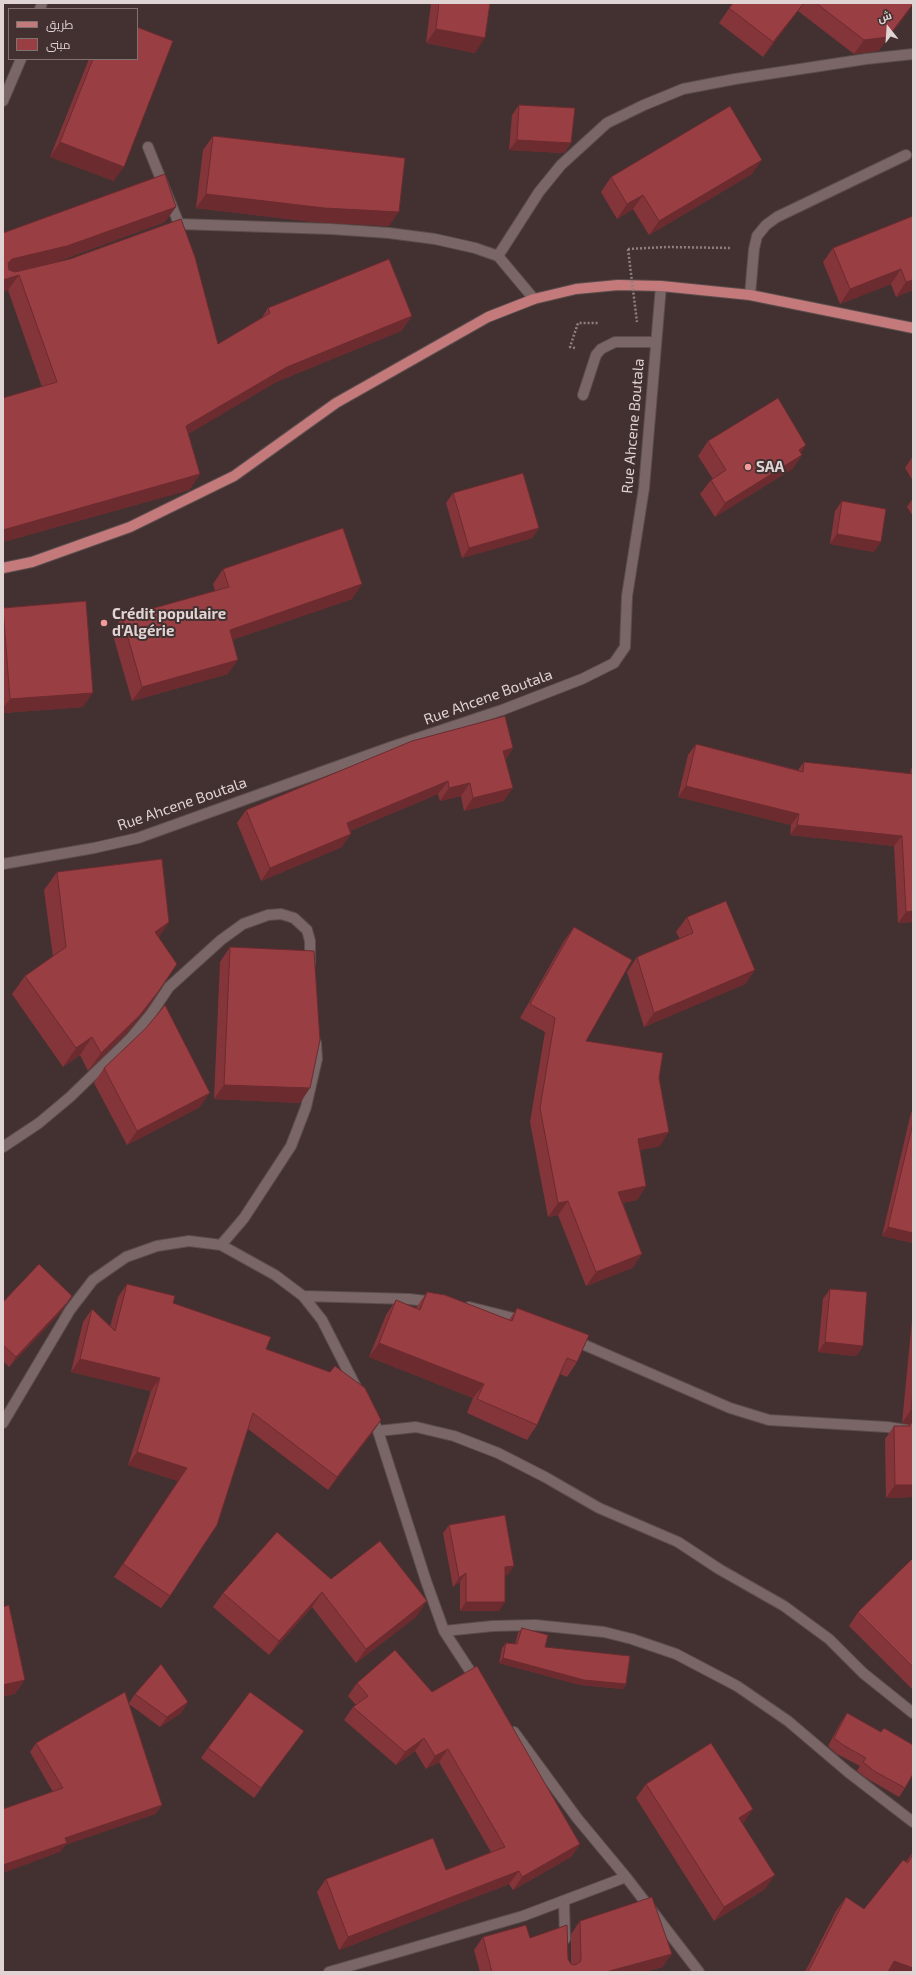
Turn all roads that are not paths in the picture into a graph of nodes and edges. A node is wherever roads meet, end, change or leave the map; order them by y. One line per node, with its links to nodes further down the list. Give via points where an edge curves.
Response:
1 (913, 54): 6 (street, via 858,60 683,89 607,123 562,165 538,192)
2 (21, 60): 3 (street)
3 (3, 101)
4 (148, 147): 6 (street, via 176,225 389,233 435,239)
5 (906, 155): 8 (street, via 777,217 766,225 757,236 754,249)
6 (498, 256): 9 (street)
7 (661, 286): 8 (main road); 9 (main road, via 611,285 576,289); 11 (street, Rue Ahcene Boutala)
8 (750, 295): 10 (main road)
9 (534, 299): 13 (main road, via 488,317 336,404 234,476 130,527 32,562)
10 (913, 328)
11 (656, 342): 12 (street, via 615,342 601,349 596,355); 14 (street, Rue Ahcene Boutala, via 644,488 627,596 625,647 614,663 582,679 502,710 138,838)
12 (583, 395)
13 (3, 568)
14 (3, 864)
15 (310, 976): 17 (street, via 310,941 307,930 294,918 268,914 243,924 221,940 169,987 132,1038 70,1098)
16 (315, 1036): 18 (street, via 317,1059 306,1107 291,1146 244,1218)
17 (3, 1147)
18 (221, 1245): 19 (street, via 275,1275); 24 (street, via 189,1241 157,1246 126,1257 94,1280 70,1310)
19 (303, 1296): 20 (street, via 409,1299); 25 (street, via 322,1320)
20 (447, 1304)
21 (462, 1306): 22 (street, via 478,1308)
22 (532, 1324)
23 (567, 1337): 26 (street, via 730,1408 769,1420 887,1427)
24 (3, 1423)
25 (378, 1431): 27 (street); 29 (street, via 416,1427 454,1436 539,1474 599,1508 678,1542 791,1610 829,1639 863,1673)
26 (913, 1431)
27 (444, 1631): 28 (street); 31 (street, via 535,1625 604,1632 676,1654 737,1686 788,1721)
28 (480, 1686)
29 (913, 1713)
30 (507, 1723): 32 (street, via 577,1818)
31 (913, 1822)
32 (626, 1877): 33 (street); 36 (street)
33 (564, 1902): 34 (street); 35 (street)
34 (565, 1948)
35 (329, 1972)
36 (699, 1972)

